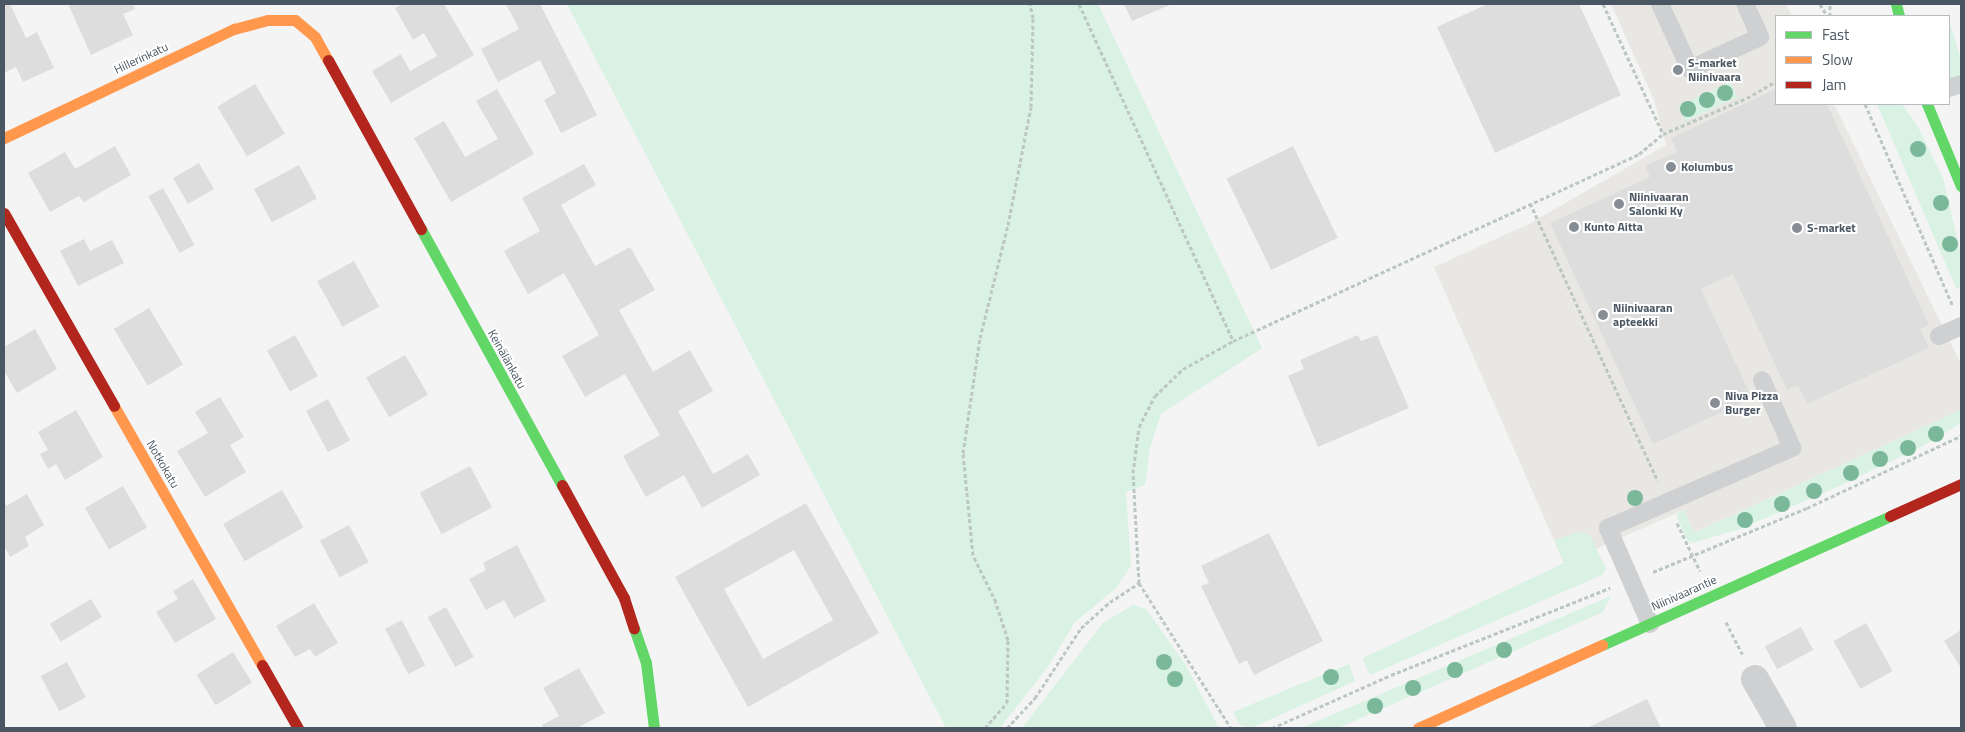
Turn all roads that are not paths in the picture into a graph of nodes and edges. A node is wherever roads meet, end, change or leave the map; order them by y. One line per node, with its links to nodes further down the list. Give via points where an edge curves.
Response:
1 (1660, 4): 2 (lane, via 1690,69 1760,37)
2 (1745, 4)
3 (295, 20): 5 (street, Hillerinkatu, via 266,20 234,29); 15 (street, Keinälänkatu, via 315,37 624,598 646,663)
4 (1927, 105): 6 (street)
5 (4, 138)
6 (1961, 186)
7 (4, 213): 14 (street, Notkokatu)
8 (1959, 321): 9 (lane)
9 (1939, 336)
10 (1762, 380): 12 (lane, via 1792,448 1608,528)
11 (1961, 484): 12 (street, Niinivaarantie)
12 (1650, 624): 16 (street, Niinivaarantie)
13 (1755, 679): 17 (street)
14 (298, 728)
15 (654, 728)
16 (1418, 728)
17 (1783, 728)

